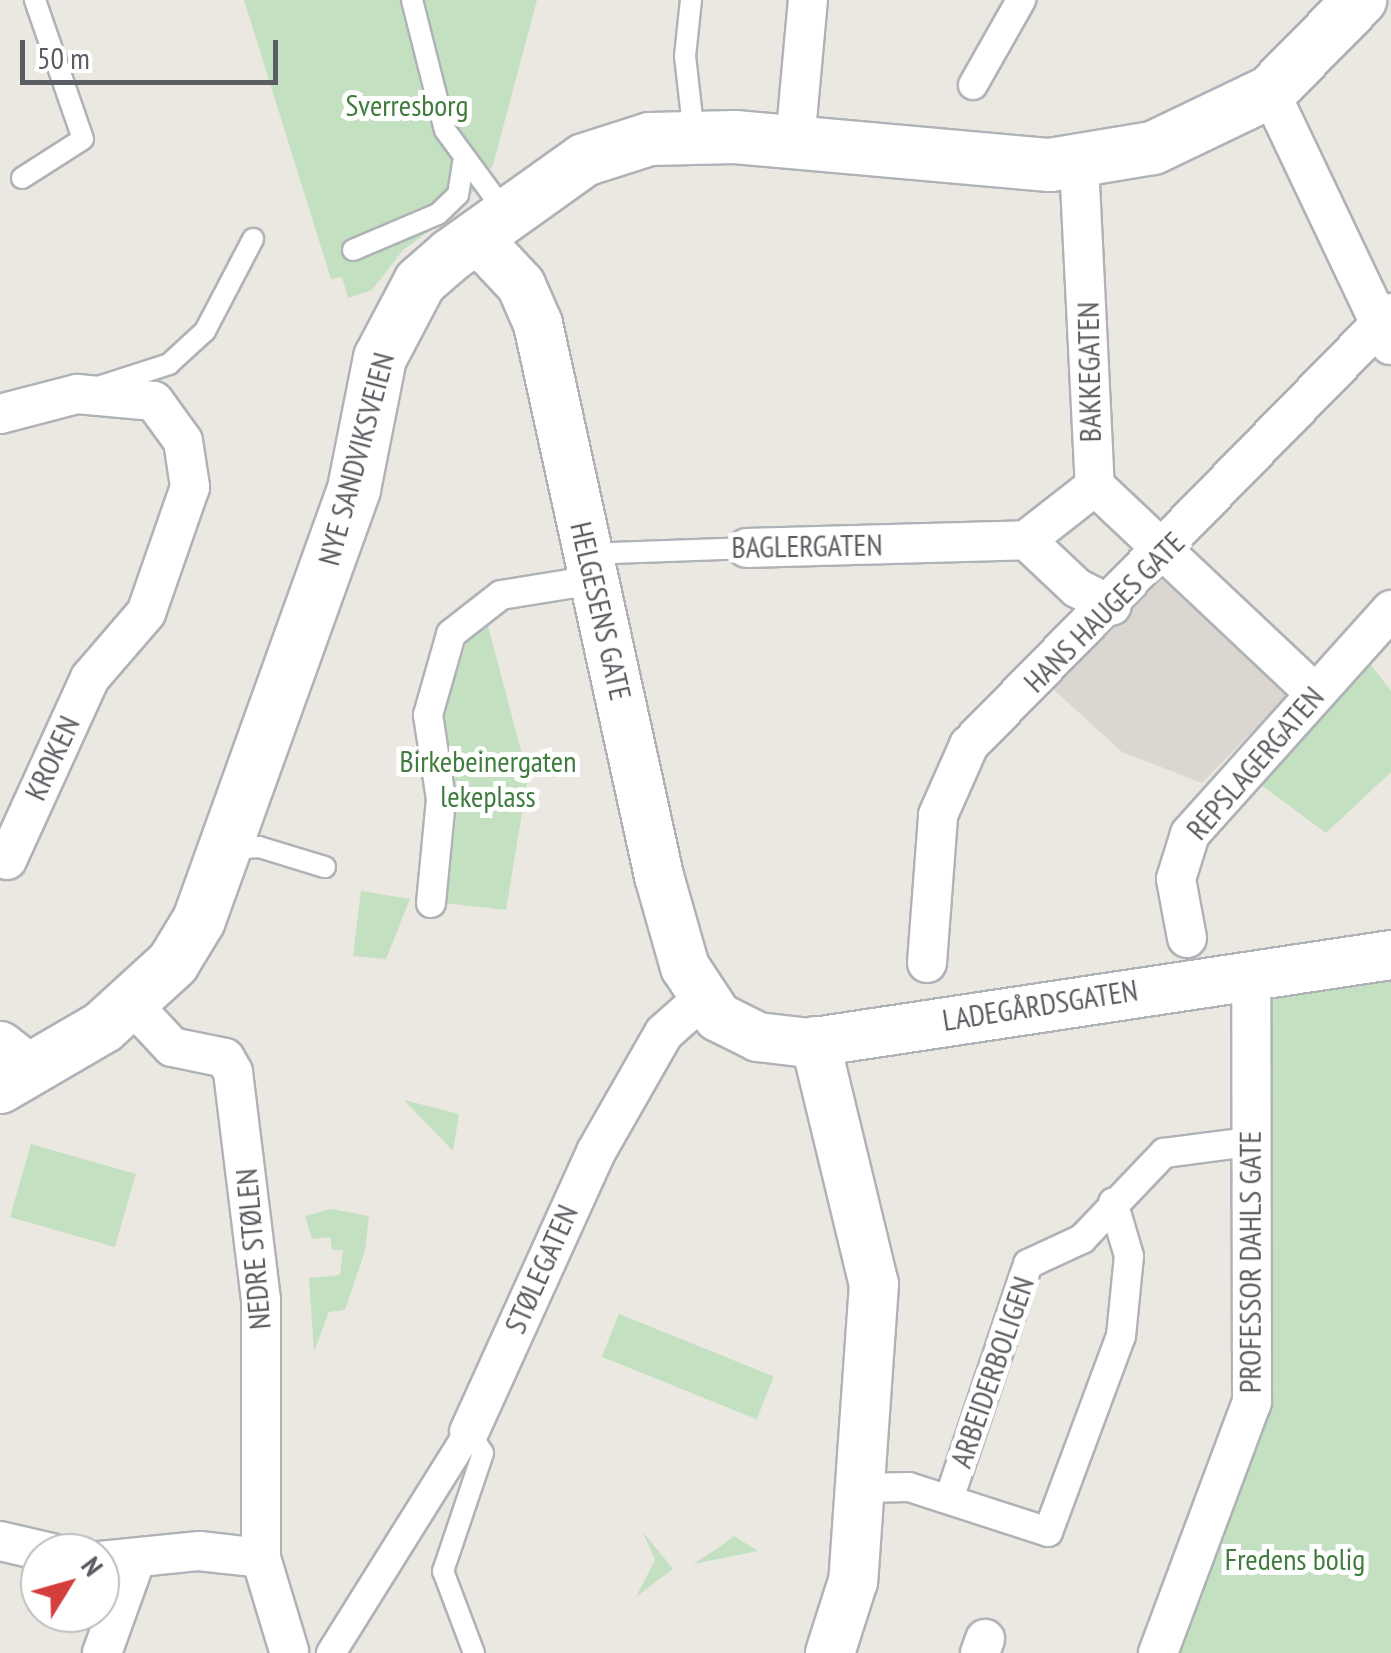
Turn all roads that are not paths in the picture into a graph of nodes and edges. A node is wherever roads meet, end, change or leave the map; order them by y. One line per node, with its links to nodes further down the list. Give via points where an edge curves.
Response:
1 (34, 0): 13 (lane, via 83,139)
2 (412, 0): 11 (lane, via 436,108)
3 (690, 0): 9 (lane, via 685,56)
4 (808, 0): 10 (street)
5 (1020, 0): 7 (street)
6 (1360, 0): 8 (main road, NYE SANDVIKSVEIEN)
7 (973, 85)
8 (1270, 92): 12 (main road, NYE SANDVIKSVEIEN, via 1189,136); 17 (street)
9 (694, 137): 10 (main road, NYE SANDVIKSVEIEN); 14 (main road, NYE SANDVIKSVEIEN, via 650,139 584,160)
10 (796, 142): 12 (main road, NYE SANDVIKSVEIEN)
11 (463, 162): 14 (lane); 16 (lane, via 458,195 438,214)
12 (1079, 163): 20 (street, BAKKEGATEN)
13 (22, 178)
14 (491, 225): 24 (street, HELGESENS GATE, via 538,324); 28 (main road, NYE SANDVIKSVEIEN, via 420,282 380,358 354,490)
15 (254, 239): 18 (lane, via 205,331 169,364)
16 (353, 250)
17 (1388, 329): 23 (street, HANS HAUGES GATE)
18 (77, 394): 19 (street, KROKEN); 29 (street, KROKEN, via 154,401 183,440 190,487 146,613 104,660)
19 (0, 414)
20 (1095, 486): 21 (street); 23 (street, BAKKEGATEN)
21 (1026, 540): 22 (street, BAGLERGATEN); 25 (street, via 1077,588)
22 (746, 548): 24 (lane, BAGLERGATEN)
23 (1163, 554): 25 (street, HANS HAUGES GATE); 27 (street, BAKKEGATEN)
24 (591, 567): 31 (street, via 501,595 451,634 428,715 441,799); 36 (street, HELGESENS GATE, via 659,876)
25 (1112, 606): 34 (street, HANS HAUGES GATE, via 982,732 949,779)
26 (1391, 610): 27 (street, REPSLAGERGATEN)
27 (1315, 692): 32 (street, REPSLAGERGATEN, via 1178,855)
28 (232, 850): 30 (lane, via 259,847); 37 (main road, NYE SANDVIKSVEIEN, via 173,962)
29 (6, 860)
30 (325, 867)
31 (431, 903)
32 (1187, 938)
33 (1390, 953): 35 (street, LADEGÅRDSGATEN)
34 (927, 963)
35 (1251, 974): 38 (street, LADEGÅRDSGATEN); 40 (street, PROFESSOR DAHLS GATE)
36 (701, 1000): 38 (street, LADEGÅRDSGATEN, via 735,1030); 42 (street, STØLEGATEN, via 664,1032 596,1152)
37 (132, 1002): 39 (main road, NYE SANDVIKSVEIEN); 45 (street, NEDRE STØLEN, via 172,1048 225,1058 233,1072 261,1299)
38 (815, 1040): 43 (street, via 847,1194 872,1255 875,1334)
39 (7, 1072)
40 (1249, 1142): 41 (street, ARBEIDERBOLIGEN, via 1164,1153); 51 (street, PROFESSOR DAHLS GATE, via 1252,1402)
41 (1114, 1202): 44 (street, ARBEIDERBOLIGEN, via 1082,1239 1041,1254 1019,1280); 44 (street, ARBEIDERBOLIGEN, via 1129,1256 1121,1336 1048,1532)
42 (469, 1432): 48 (street); 49 (lane, via 484,1454 444,1555)
43 (860, 1488): 44 (street); 50 (street, via 853,1581)
44 (950, 1496)
45 (261, 1558): 46 (street, via 199,1551); 47 (street, NEDRE STØLEN)
46 (120, 1563)
47 (289, 1651)
48 (332, 1653)
49 (474, 1653)
50 (830, 1653)
51 (1158, 1653)

